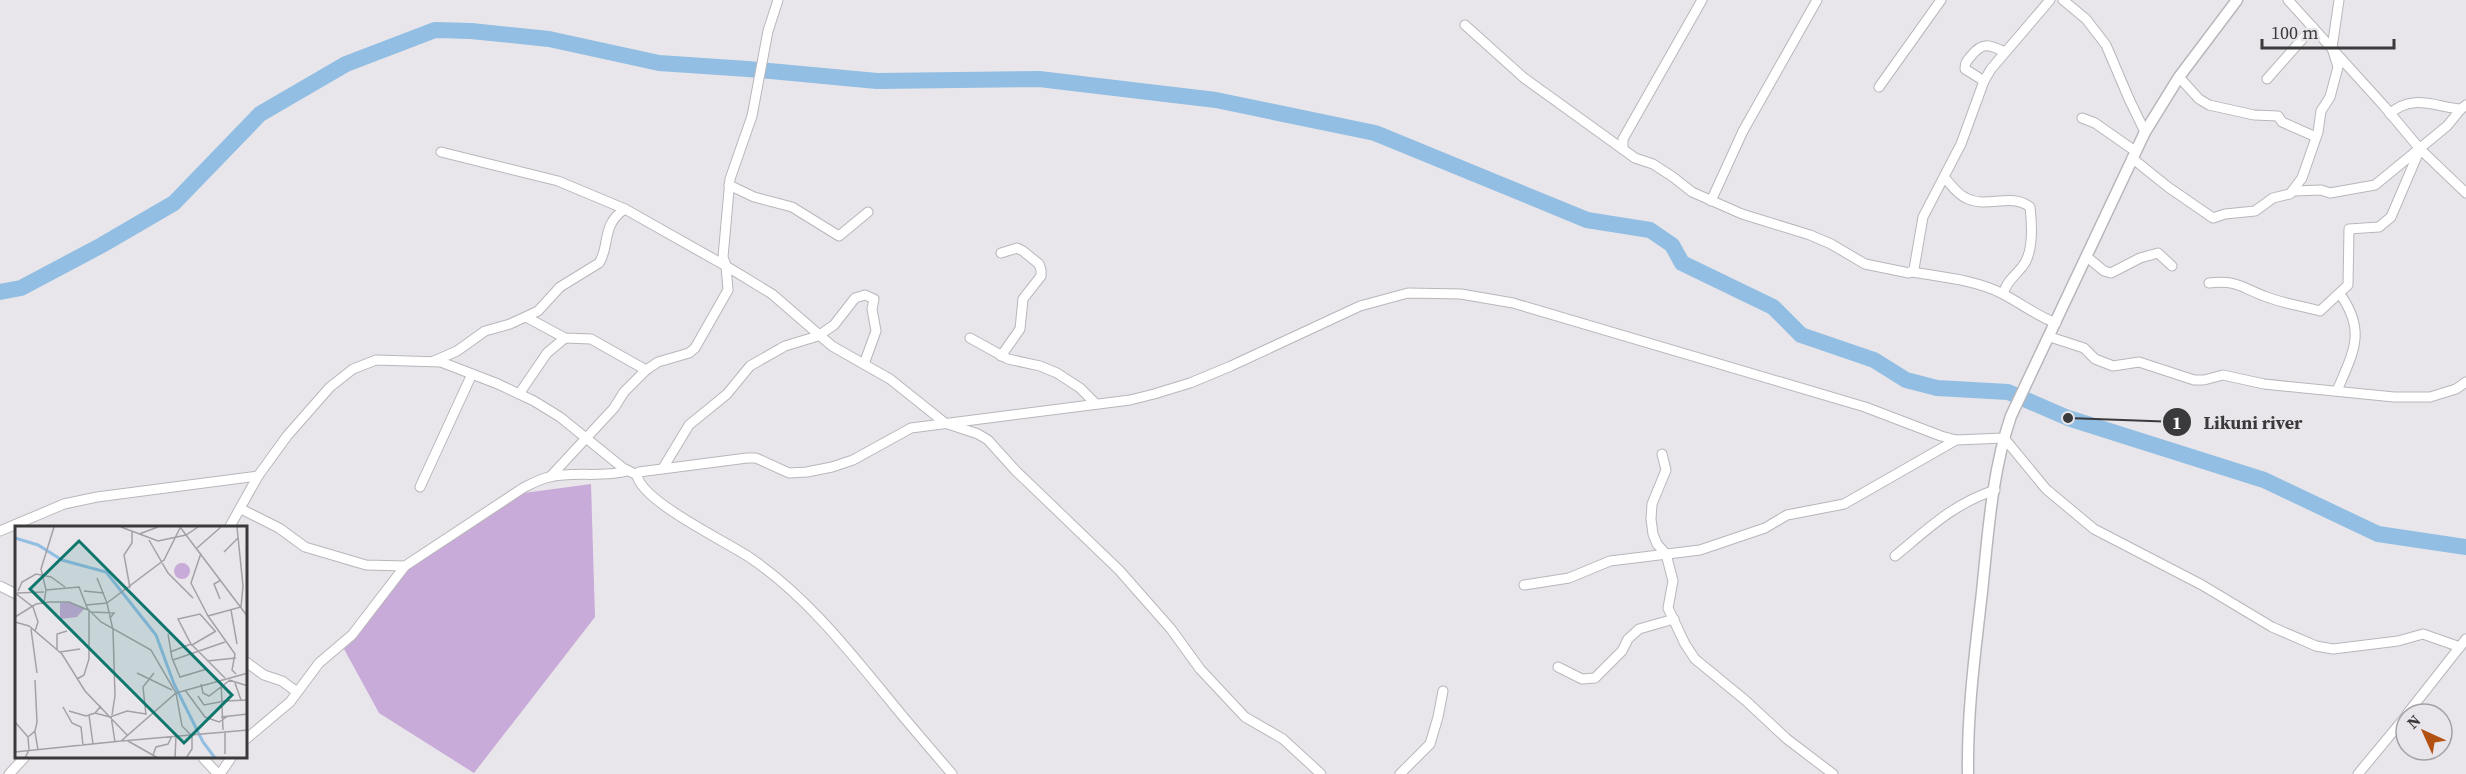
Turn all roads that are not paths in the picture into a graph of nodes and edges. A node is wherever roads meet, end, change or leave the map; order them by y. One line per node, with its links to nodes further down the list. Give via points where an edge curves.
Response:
1 (777, 0): 28 (street, via 752,116)
2 (1702, 0): 24 (street, via 1623,140)
3 (1817, 0): 31 (street, via 1743,131)
4 (1941, 0): 17 (street)
5 (2050, 0): 13 (street)
6 (2063, 0): 21 (street, via 2086,19 2106,45)
7 (2237, 0): 14 (street)
8 (2288, 0): 11 (street)
9 (2339, 0): 12 (street)
10 (1465, 25): 24 (street, via 1524,78)
11 (2313, 27): 12 (street); 15 (street)
12 (2332, 48): 19 (street); 22 (street, via 2338,67 2330,97 2321,111)
13 (2006, 52): 16 (street); 16 (street, via 1981,45 1965,64 1968,73)
14 (2179, 77): 21 (street); 22 (street, via 2209,105 2254,115 2274,114 2282,122)
15 (2267, 79)
16 (1984, 81): 27 (street)
17 (1879, 87)
18 (2464, 107): 19 (street, via 2414,101 2398,106); 23 (street)
19 (2390, 114): 23 (street)
20 (2082, 118): 26 (street, via 2095,123)
21 (2145, 132): 26 (street)
22 (2316, 137): 29 (street)
23 (2420, 149): 29 (street, via 2375,185 2330,193); 30 (street); 41 (street, via 2391,217 2379,227 2349,229 2348,285)
24 (1623, 150): 31 (street)
25 (441, 152): 32 (street, via 558,181)
26 (2134, 154): 29 (street, via 2168,187 2213,218 2255,211 2273,198); 35 (street)
27 (1945, 178): 38 (street, via 1923,218); 40 (street, via 1963,198 1981,204 2005,199 2030,207 2032,235 2024,266 2008,281)
28 (729, 185): 33 (street, via 754,197 792,207 839,236); 36 (street, via 723,257)
29 (2294, 191)
30 (2466, 193)
31 (1711, 201): 38 (street, via 1810,235 1864,264)
32 (625, 209): 36 (street); 42 (street, via 612,222 599,263 570,279 538,311)
33 (868, 212)
34 (1001, 253): 48 (street, via 1023,250 1039,264 1041,276 1023,299 1020,329)
35 (2087, 257): 37 (street, via 2111,273 2157,253); 43 (street)
36 (726, 266): 44 (street, via 772,294); 51 (street, via 728,290 695,348)
37 (2172, 266)
38 (1912, 272): 40 (street, via 1965,281)
39 (2209, 283): 41 (street, via 2227,281 2264,296 2320,310)
40 (2003, 294): 43 (street)
41 (2340, 294): 54 (street, via 2357,326 2351,356)
42 (526, 317): 46 (street); 49 (street, via 485,331 458,351)
43 (2056, 323): 45 (street)
44 (818, 336): 50 (street); 50 (street, via 834,325 855,298 870,295 874,299 876,331); 62 (street, via 785,346 750,366 727,394 689,425)
45 (2050, 336): 54 (street, via 2084,348 2095,359 2113,366 2139,362 2194,380 2223,375 2264,384); 59 (street, via 2022,389)
46 (565, 338): 51 (street, via 591,339); 55 (street, via 547,353)
47 (970, 338): 48 (street)
48 (1001, 356): 56 (street, via 1057,373)
49 (435, 361): 52 (street); 64 (street, via 376,360 353,369 330,387 286,436)
50 (864, 364): 57 (street, via 890,379)
51 (646, 370): 58 (street)
52 (472, 374): 55 (street); 66 (street)
53 (2466, 382): 54 (street, via 2430,397)
54 (2337, 391)
55 (519, 394): 58 (street)
56 (1096, 404): 57 (street); 60 (street, via 1130,400 1190,383 1360,306 1408,293 1435,292 1545,310 1716,365 1865,407)
57 (945, 423): 62 (street, via 911,428 853,460 807,472 789,473 756,458); 92 (street, via 988,440 1119,570 1245,717 1283,740)
58 (587, 438): 63 (street); 65 (street)
59 (2004, 438): 60 (street); 67 (street); 78 (street, via 2046,489 2086,524 2272,627 2316,646 2333,648 2398,641 2423,634)
60 (1956, 440): 71 (street, via 1844,504 1787,515 1765,528 1700,550)
61 (1662, 454): 71 (street, via 1666,470 1652,504 1651,519 1657,544)
62 (663, 468): 63 (street)
63 (632, 473): 65 (street); 91 (street, via 654,500 765,568 806,604)
64 (258, 476): 68 (street); 70 (street, via 64,504)
65 (550, 477): 73 (street, via 523,488)
66 (420, 487)
67 (1995, 490): 72 (street, via 1967,501 1935,521); 95 (street, via 1970,692)
68 (241, 509): 69 (street); 73 (street, via 279,528 305,547 366,565)
69 (230, 526)
70 (0, 531)
71 (1666, 555): 74 (street, via 1610,561 1569,578); 77 (street, via 1673,581 1668,608)
72 (1896, 556)
73 (405, 566): 82 (street, via 352,635 319,663)
74 (1524, 585)
75 (0, 586): 76 (street)
76 (15, 594)
77 (1674, 619): 80 (street, via 1639,629 1595,678 1581,679); 94 (street, via 1695,659 1787,740)
78 (2464, 642): 83 (street)
79 (248, 663): 82 (street)
80 (1558, 667)
81 (1443, 691): 93 (street, via 1430,744)
82 (297, 692): 85 (street)
83 (2417, 702)
84 (2394, 731): 96 (street)
85 (248, 737)
86 (23, 759): 89 (street)
87 (204, 759): 90 (street)
88 (230, 759): 90 (street)
89 (9, 774)
90 (219, 774)
91 (952, 774)
92 (1321, 774)
93 (1400, 774)
94 (1833, 774)
95 (1968, 774)
96 (2358, 774)

